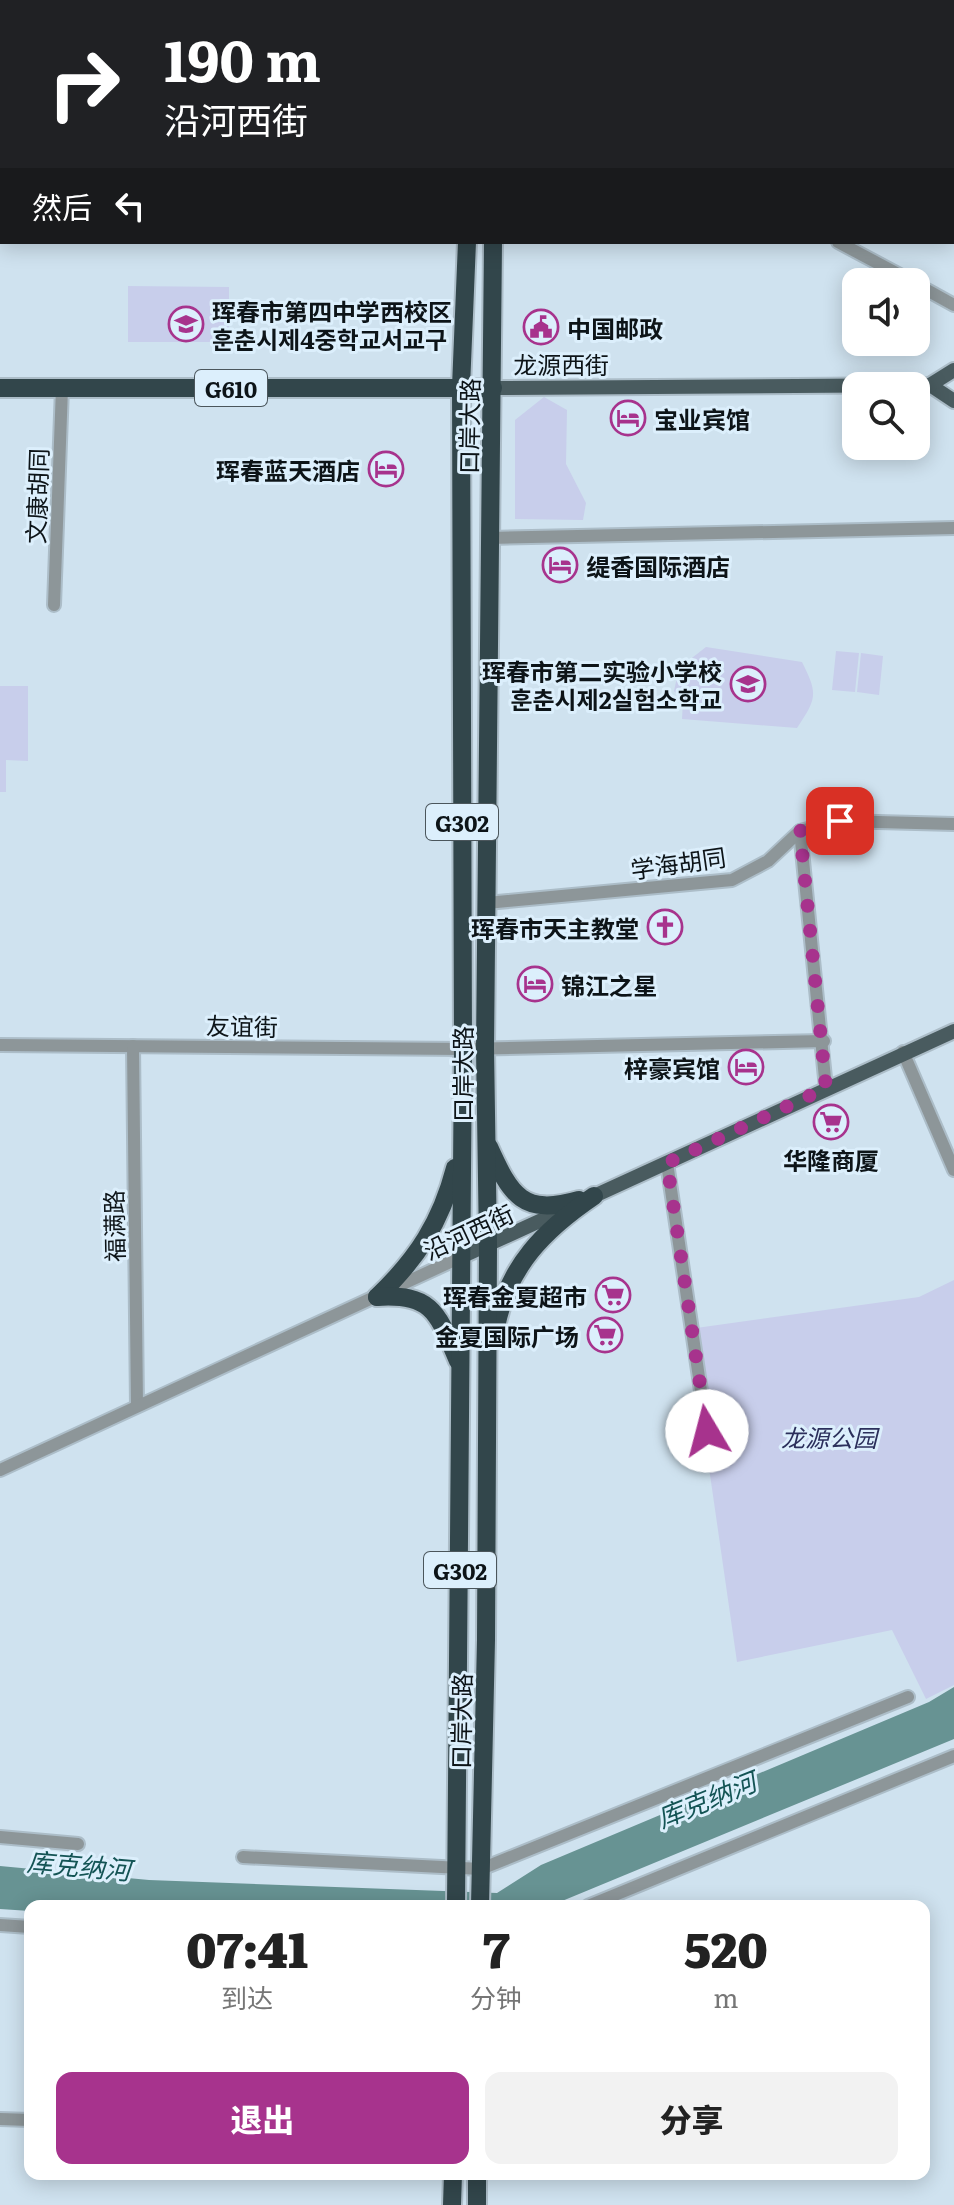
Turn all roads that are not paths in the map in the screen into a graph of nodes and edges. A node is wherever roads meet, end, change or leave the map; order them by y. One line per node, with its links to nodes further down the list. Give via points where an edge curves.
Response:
1 (467, 244): 10 (highway, 口岸大路 / G302)
2 (493, 244): 13 (highway, 口岸大路 / G302)
3 (842, 244): 4 (street)
4 (886, 268)
5 (930, 292): 6 (street)
6 (954, 305)
7 (954, 370): 8 (main road)
8 (930, 385): 14 (main road)
9 (842, 386): 13 (main road, 龙源西街)
10 (461, 387): 12 (highway, 龙源西街 / G610); 13 (highway, 龙源西街 / G610); 26 (highway, 口岸大路 / G302)
11 (0, 388): 12 (highway, 龙源西街 / G610)
12 (62, 388): 17 (street, 文康胡同)
13 (493, 388): 16 (highway, 口岸大路 / G302)
14 (954, 401)
15 (954, 528): 16 (street)
16 (490, 538): 20 (highway, 口岸大路 / G302)
17 (54, 605)
18 (954, 824): 19 (street, 学海胡同, via 840,821)
19 (800, 831): 20 (street, 学海胡同, via 768,861 732,880); 22 (street)
20 (487, 903): 25 (highway, 口岸大路 / G302)
21 (954, 1031): 27 (main road, 沿河西街)
22 (824, 1041): 25 (street, 友谊街); 28 (street)
23 (0, 1045): 24 (street, 友谊街)
24 (133, 1046): 26 (street, 友谊街); 39 (street, 福满路)
25 (485, 1048): 26 (street, 友谊街); 29 (highway, 口岸大路 / G302)
26 (463, 1049): 30 (highway, 口岸大路 / G302)
27 (903, 1052): 28 (main road, 沿河西街); 32 (street)
28 (826, 1088): 31 (main road, 沿河西街)
29 (485, 1137): 33 (highway, via 508,1185 522,1199 554,1207); 34 (highway, 口岸大路 / G302)
30 (462, 1142): 35 (highway, 口岸大路 / G302); 36 (highway, via 439,1218 416,1256)
31 (667, 1163): 33 (main road, 沿河西街); 40 (street)
32 (954, 1170)
33 (594, 1196): 34 (main road, 沿河西街); 37 (highway, via 555,1222 532,1247 504,1294)
34 (488, 1244): 35 (main road, 沿河西街); 37 (highway, 口岸大路 / G302)
35 (461, 1257): 36 (street, 沿河西街); 38 (highway, 口岸大路 / G302)
36 (377, 1297): 38 (highway, via 402,1295 433,1310); 39 (street, 沿河西街)
37 (488, 1365): 48 (highway, 口岸大路 / G302)
38 (460, 1367): 47 (highway, 口岸大路 / G302)
39 (137, 1406): 41 (street, 沿河西街)
40 (707, 1431)
41 (0, 1470)
42 (908, 1697): 48 (street)
43 (954, 1756): 51 (street)
44 (0, 1837): 45 (street)
45 (78, 1844)
46 (243, 1857): 47 (street)
47 (456, 1876): 48 (street); 49 (highway, 口岸大路 / G302)
48 (480, 1876): 50 (highway, 口岸大路 / G302)
49 (456, 1900)
50 (480, 1900)
51 (603, 1900)
52 (0, 1925): 53 (street)
53 (24, 1927)
54 (0, 2119): 55 (street)
55 (24, 2120)
56 (453, 2180): 58 (highway)
57 (477, 2180): 59 (highway)
58 (452, 2205)
59 (477, 2205)

